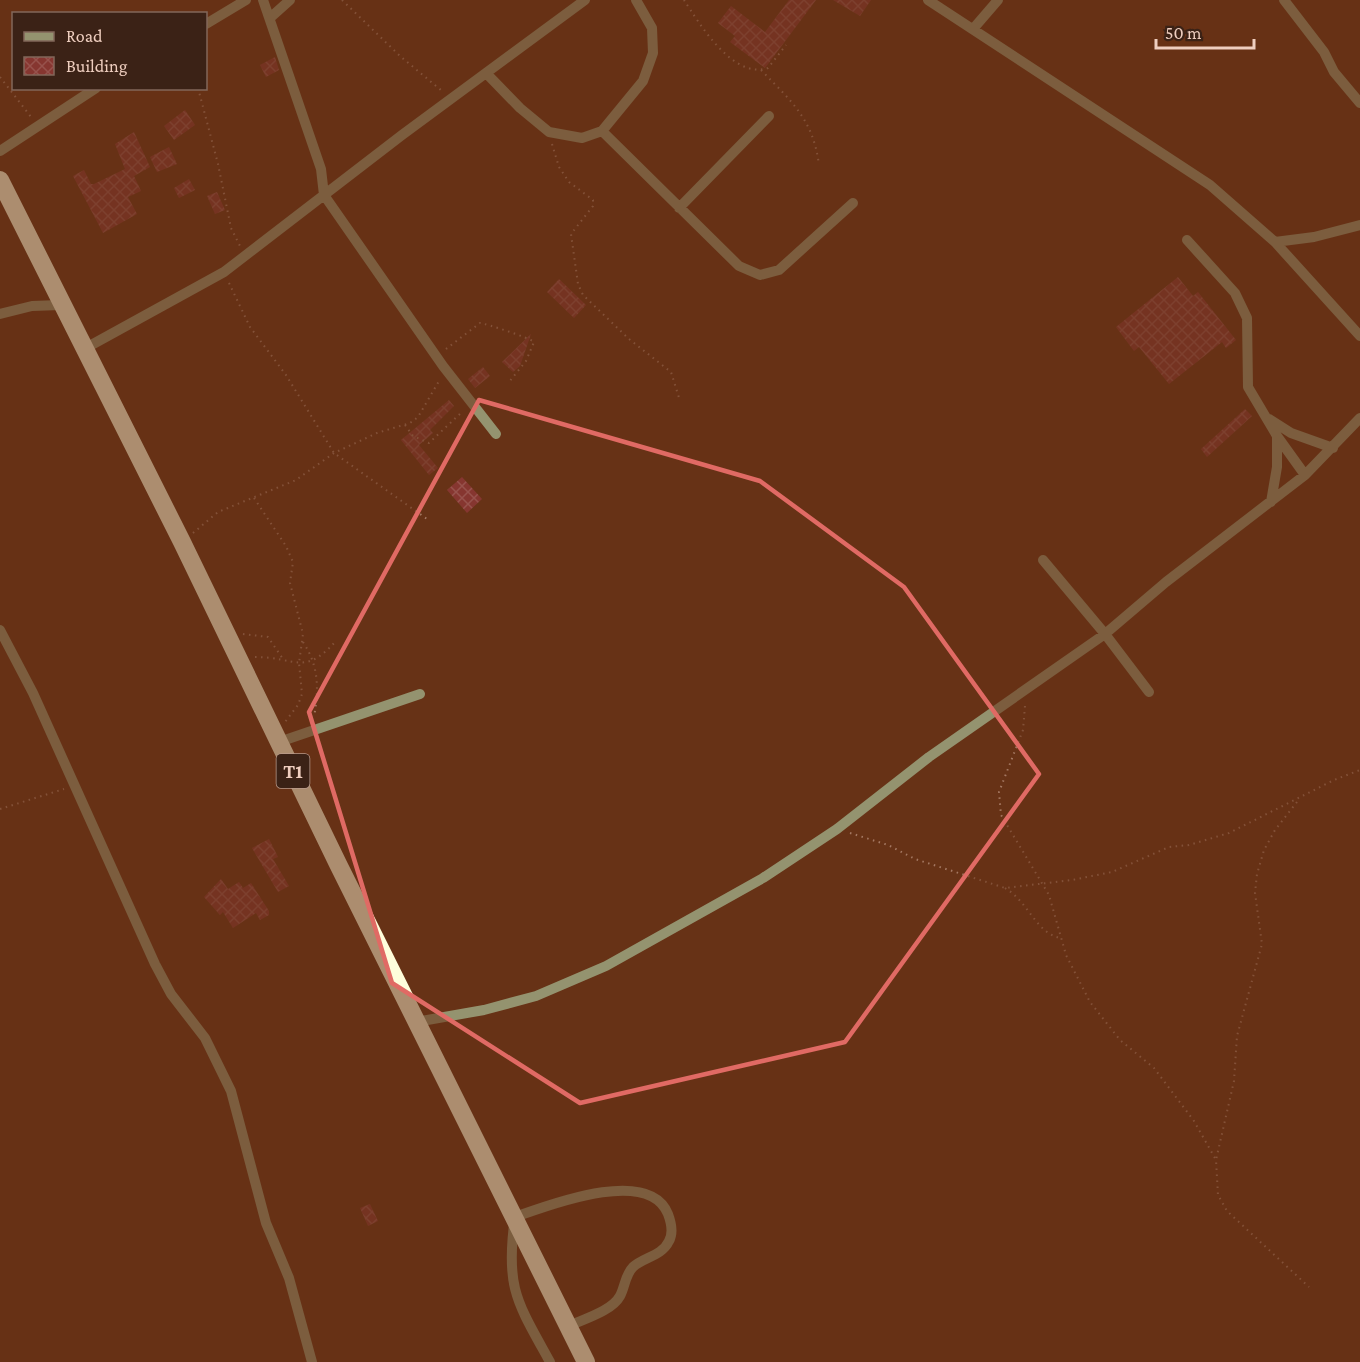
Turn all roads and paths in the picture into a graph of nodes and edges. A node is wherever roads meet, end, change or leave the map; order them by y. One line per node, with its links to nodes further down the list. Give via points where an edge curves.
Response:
1 (246, 0): 12 (street)
2 (263, 0): 11 (street)
3 (290, 0): 11 (street)
4 (342, 0): 20 (path)
5 (585, 0): 16 (street)
6 (636, 0): 24 (street, via 652,28 653,53 643,81)
7 (684, 0): 15 (path, via 714,42 742,64)
8 (928, 0): 13 (street)
9 (998, 0): 13 (street)
10 (1284, 0): 21 (street)
11 (271, 17): 29 (street, via 321,169)
12 (207, 23)
13 (974, 29): 34 (street, via 1210,185)
14 (786, 45): 15 (path, via 775,61)
15 (761, 70): 27 (path, via 804,116)
16 (486, 73): 20 (street); 25 (street)
17 (0, 77): 23 (path)
18 (93, 90): 23 (street)
19 (199, 90): 35 (path, via 231,228)
20 (451, 98): 29 (street)
21 (1360, 103)
22 (769, 116): 31 (street)
23 (39, 124): 26 (street)
24 (603, 131): 25 (street, via 582,138); 31 (street)
25 (549, 132): 43 (path, via 553,153 569,182 593,200 571,234 583,295 671,372)
26 (0, 150)
27 (819, 165)
28 (0, 180): 37 (highway, T1)
29 (324, 195): 35 (street); 41 (street)
30 (853, 203): 31 (street, via 779,270 760,275 739,266)
31 (679, 208)
32 (1360, 225): 34 (street)
33 (1187, 240): 45 (street, via 1235,293 1247,318 1248,387)
34 (1275, 242): 39 (street)
35 (246, 256): 36 (street)
36 (224, 272): 40 (street); 51 (path, via 250,327 286,375)
37 (60, 305): 38 (street, via 32,306); 40 (highway, T1)
38 (0, 314)
39 (1360, 336)
40 (84, 349): 56 (highway, T1)
41 (440, 362): 42 (path, via 472,327 492,324 534,342 526,361); 44 (street); 47 (path, via 439,381 418,417)
42 (509, 382)
43 (680, 401)
44 (471, 402): 47 (path, via 429,443 413,436); 48 (street)
45 (1264, 416): 49 (street); 50 (street, via 1291,433)
46 (1360, 418): 50 (street)
47 (404, 424): 51 (path)
48 (496, 434)
49 (1277, 435): 52 (street); 54 (street)
50 (1333, 448): 52 (street)
51 (334, 453): 53 (path, via 296,480); 55 (path)
52 (1305, 475): 54 (street)
53 (254, 498): 56 (path, via 219,512); 62 (path, via 291,555 290,583)
54 (1271, 502): 60 (street)
55 (428, 519)
56 (182, 542): 58 (highway, T1)
57 (1043, 560): 60 (street)
58 (224, 628): 63 (highway, T1); 64 (path, via 268,637)
59 (0, 630): 73 (street, via 33,693)
60 (1105, 634): 67 (street); 69 (street)
61 (336, 640): 65 (path)
62 (303, 642): 65 (path); 66 (path)
63 (237, 656): 64 (path); 71 (highway, T1)
64 (284, 659): 66 (path)
65 (314, 661): 66 (path); 70 (path, via 318,689)
66 (299, 663): 71 (path, via 302,694)
67 (1149, 692)
68 (420, 694): 70 (street)
69 (1023, 694): 76 (street, via 929,758); 77 (path, via 1023,730 1003,778 998,804)
70 (312, 729): 71 (street)
71 (276, 737): 80 (highway, T1)
72 (1360, 770): 74 (path)
73 (72, 786): 75 (path); 85 (street, via 155,964 171,994 205,1038 231,1091 266,1223 289,1278)
74 (1299, 800): 77 (path, via 1229,833 1169,847 1112,872); 81 (path, via 1275,830 1257,874 1255,893 1262,944 1237,1036 1234,1081)
75 (0, 809)
76 (837, 829): 78 (path); 80 (street, via 763,878 606,966 536,996)
77 (1041, 882): 78 (path); 79 (path, via 1054,904)
78 (1005, 888): 79 (path, via 1022,900 1048,935)
79 (1061, 938): 81 (path, via 1090,1002 1120,1040 1154,1068 1194,1121)
80 (417, 1022): 82 (highway, T1)
81 (1216, 1160): 83 (path, via 1218,1195 1227,1211)
82 (515, 1217): 84 (highway, T1); 84 (street, via 583,1196 618,1190 656,1198 667,1211 672,1226 669,1241 660,1252 634,1266 619,1300); 86 (street, via 510,1262 513,1289)
83 (1310, 1287)
84 (569, 1326): 87 (highway, T1)
85 (312, 1362)
86 (550, 1362)
87 (586, 1362)

